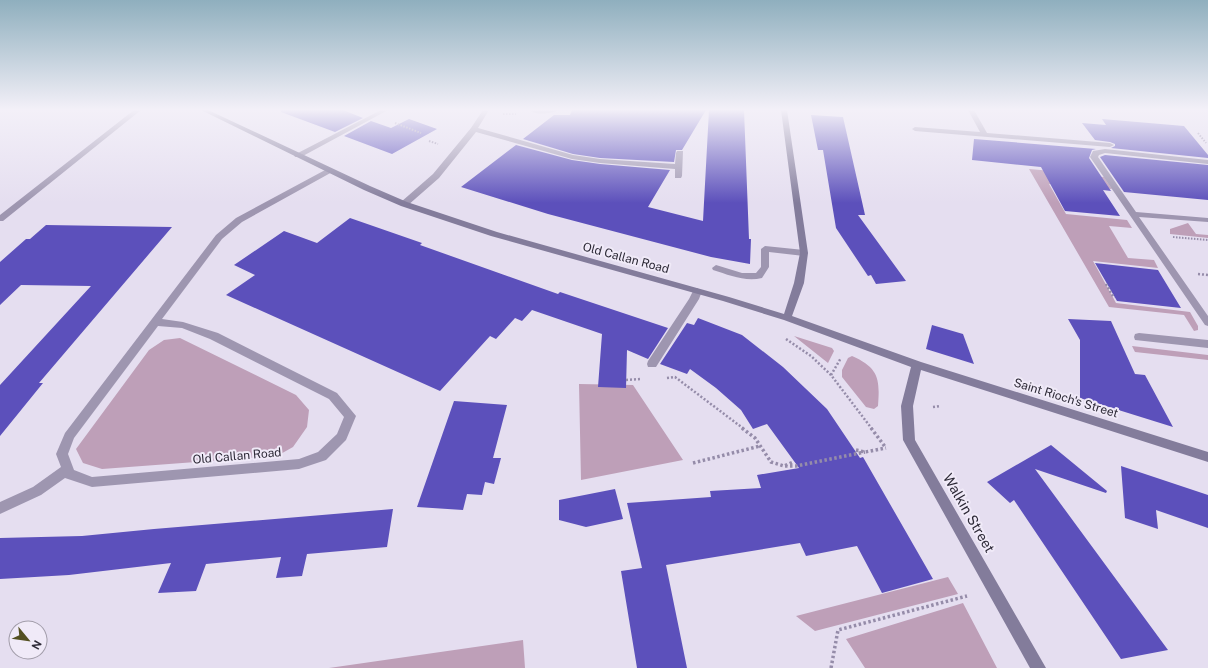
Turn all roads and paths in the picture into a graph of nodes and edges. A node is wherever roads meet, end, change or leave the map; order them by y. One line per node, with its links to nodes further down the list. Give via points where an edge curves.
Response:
1 (99, 141): 17 (street)
2 (269, 141): 10 (street, Old Callan Road)
3 (325, 141): 10 (street)
4 (464, 141): 15 (street, via 436,176)
5 (517, 141): 12 (street, via 572,157)
6 (788, 141): 19 (street)
7 (1062, 141): 8 (street)
8 (1110, 145)
9 (680, 153): 12 (street)
10 (298, 155): 13 (street, Old Callan Road)
11 (1208, 162): 16 (street, via 1104,151 1096,153 1094,157)
12 (679, 167): 14 (street)
13 (330, 171): 15 (street, Old Callan Road); 25 (street, via 239,220 223,234)
14 (678, 176)
15 (404, 204): 22 (street, Old Callan Road, via 494,234)
16 (1134, 214): 18 (street); 26 (street)
17 (0, 219)
18 (1208, 220)
19 (804, 253): 20 (street, via 765,249 765,267 759,276 741,276); 24 (street, via 799,283)
20 (716, 268)
21 (1108, 284): 23 (path)
22 (697, 291): 24 (street, Old Callan Road); 31 (street)
23 (1114, 298)
24 (787, 318): 32 (street, Old Callan Road)
25 (156, 322): 46 (street, via 69,436 62,454); 46 (street, Old Callan Road, via 183,325 214,336 333,396 350,416 342,437 322,456 299,464 92,482 69,474)
26 (1208, 322)
27 (784, 337): 33 (path)
28 (1139, 337): 29 (street)
29 (1208, 344)
30 (845, 351): 33 (path)
31 (652, 364)
32 (917, 365): 42 (street, Saint Rioch's Street); 50 (street, Walkin Street, via 906,406 909,440)
33 (831, 374): 41 (path, via 886,448)
34 (661, 378): 39 (path, via 675,377 755,438)
35 (647, 379): 36 (path)
36 (626, 380)
37 (940, 406): 38 (path)
38 (934, 407)
39 (760, 446): 44 (path); 45 (path, via 771,462)
40 (856, 450): 41 (path)
41 (865, 452): 45 (path, via 796,466)
42 (1208, 457)
43 (793, 462): 45 (path)
44 (693, 463)
45 (784, 466)
46 (67, 469): 47 (street, via 37,491)
47 (0, 508)
48 (967, 596): 49 (path, via 838,630)
49 (831, 668)
50 (1038, 668)

